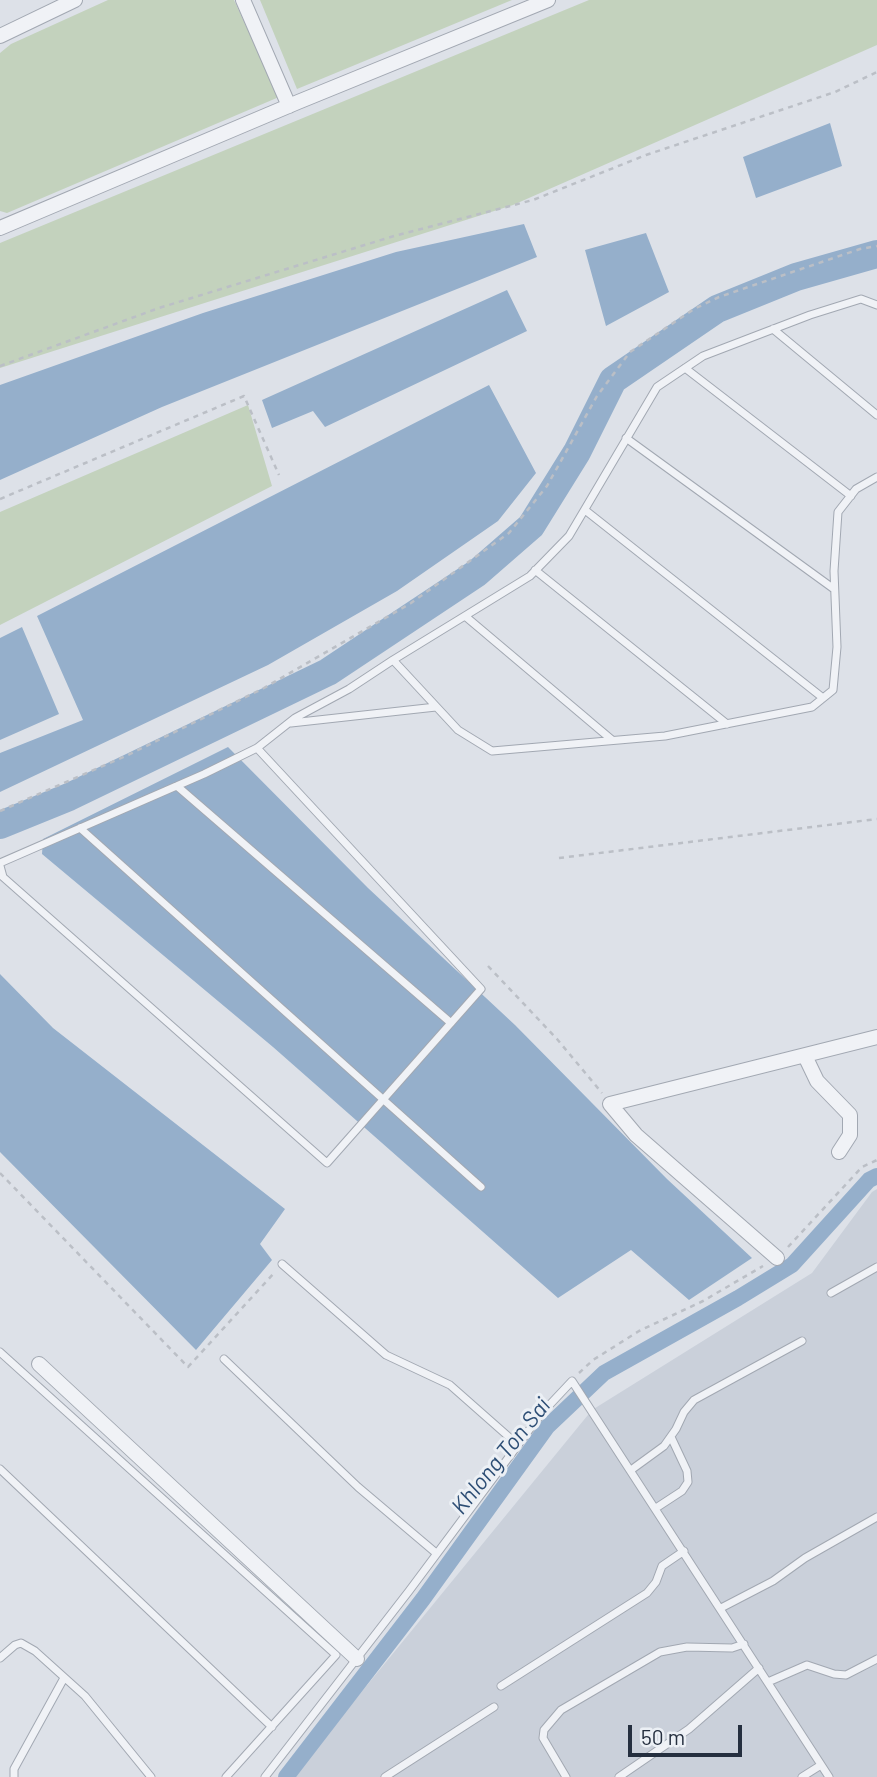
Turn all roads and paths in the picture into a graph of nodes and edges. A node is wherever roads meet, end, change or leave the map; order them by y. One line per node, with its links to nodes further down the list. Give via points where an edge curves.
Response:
1 (75, 0): 4 (street)
2 (243, 0): 6 (street)
3 (548, 0): 6 (street)
4 (0, 36)
5 (877, 72): 11 (path, via 835,92 646,155 533,200 394,236 159,308)
6 (289, 106): 7 (street)
7 (0, 228)
8 (877, 246): 31 (path, via 719,297 630,352 597,396 547,486 509,533 411,603 264,688)
9 (877, 305): 10 (lane, via 861,299)
10 (773, 329): 12 (lane, via 703,356); 13 (lane)
11 (0, 366)
12 (685, 368): 14 (lane, via 657,387); 17 (lane)
13 (877, 415)
14 (626, 439): 19 (lane); 21 (lane)
15 (279, 475): 18 (path, via 244,396)
16 (877, 477): 17 (lane)
17 (851, 496): 21 (lane, via 838,512)
18 (0, 499)
19 (585, 510): 20 (lane, via 569,537); 24 (lane)
20 (536, 570): 22 (lane); 27 (lane)
21 (834, 589): 24 (lane, via 833,690)
22 (465, 616): 23 (lane); 28 (lane)
23 (393, 660): 25 (lane); 26 (lane)
24 (823, 698): 27 (lane, via 811,707)
25 (436, 707): 26 (lane); 28 (lane, via 458,730 492,751)
26 (288, 723): 29 (lane)
27 (727, 724): 28 (lane)
28 (612, 740)
29 (257, 748): 30 (lane); 37 (lane, via 481,989)
30 (177, 786): 33 (lane); 37 (lane)
31 (0, 811)
32 (877, 819): 34 (path)
33 (80, 828): 35 (lane); 40 (lane)
34 (559, 858)
35 (0, 864): 40 (lane, via 3,877 327,1163)
36 (488, 966): 41 (path)
37 (451, 1023): 40 (lane)
38 (877, 1037): 39 (street)
39 (805, 1056): 41 (street); 42 (street, via 817,1081 850,1115 850,1135)
40 (384, 1099): 45 (lane)
41 (611, 1104): 46 (street, via 636,1135)
42 (839, 1152)
43 (877, 1160): 46 (path, via 862,1167)
44 (0, 1173): 47 (path, via 188,1367)
45 (481, 1187)
46 (777, 1258): 54 (path, via 639,1331 593,1360)
47 (282, 1264): 56 (lane, via 386,1355 450,1385)
48 (877, 1267): 49 (lane)
49 (831, 1293)
50 (802, 1341): 55 (lane, via 694,1400)
51 (0, 1352): 73 (lane, via 336,1655)
52 (224, 1359): 62 (lane, via 358,1487)
53 (39, 1364): 66 (street)
54 (572, 1381): 56 (lane); 58 (lane)
55 (671, 1437): 58 (lane); 59 (lane, via 688,1482)
56 (517, 1445): 62 (lane)
57 (0, 1469): 73 (lane)
58 (631, 1470): 59 (lane)
59 (656, 1508): 61 (lane)
60 (877, 1517): 63 (lane)
61 (684, 1551): 63 (lane); 71 (lane, via 662,1566 647,1593)
62 (436, 1553): 66 (lane)
63 (721, 1608): 64 (lane)
64 (744, 1644): 68 (lane); 80 (lane, via 660,1652 561,1710 543,1738)
65 (1, 1655): 69 (lane, via 21,1643)
66 (357, 1659): 78 (lane)
67 (877, 1659): 70 (lane, via 846,1675 807,1665)
68 (759, 1668): 70 (lane); 81 (lane, via 689,1730)
69 (64, 1678): 75 (lane, via 14,1769); 76 (lane, via 85,1696)
70 (768, 1682): 74 (lane)
71 (501, 1686)
72 (494, 1707): 79 (lane)
73 (272, 1727): 77 (lane)
74 (821, 1765): 82 (lane); 83 (lane)
75 (14, 1777)
76 (150, 1777)
77 (226, 1777)
78 (265, 1777)
79 (385, 1777)
80 (566, 1777)
81 (619, 1777)
82 (802, 1777)
83 (829, 1777)

